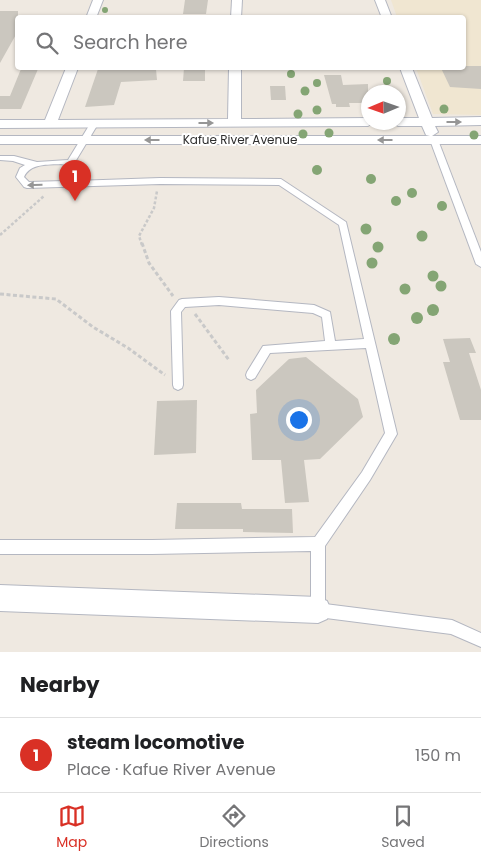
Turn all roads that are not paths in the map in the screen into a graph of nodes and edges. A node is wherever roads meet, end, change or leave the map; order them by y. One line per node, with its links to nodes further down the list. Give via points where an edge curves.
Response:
1 (98, 0): 4 (street)
2 (237, 0): 5 (street)
3 (380, 0): 6 (street)
4 (92, 15)
5 (236, 15)
6 (386, 15)
7 (71, 70): 16 (street)
8 (235, 70): 14 (street)
9 (407, 70): 13 (street)
10 (481, 121): 13 (street, one-way to 10)
11 (361, 122): 14 (street, Kafue River Avenue)
12 (406, 122): 13 (street)
13 (427, 122): 20 (street)
14 (234, 123): 17 (street, Kafue River Avenue, one-way to 14)
15 (0, 124): 16 (street, Kafue River Avenue)
16 (50, 124): 17 (street, Kafue River Avenue)
17 (94, 124): 18 (lane)
18 (85, 139): 19 (street, Kafue River Avenue); 20 (street, Kafue River Avenue, one-way to 18); 23 (lane)
19 (0, 140)
20 (434, 140): 21 (street, Kafue River Avenue); 28 (lane)
21 (481, 140)
22 (0, 158): 24 (lane, via 14,157)
23 (71, 162): 24 (lane); 25 (lane, via 77,167)
24 (31, 164): 26 (lane, one-way to 24, via 23,183 20,173)
25 (78, 174): 26 (lane); 27 (lane)
26 (61, 184): 27 (lane)
27 (85, 184): 29 (lane, via 281,182 343,224)
28 (481, 264)
29 (371, 344): 30 (lane); 33 (lane, via 391,434)
30 (331, 346): 31 (lane, via 267,349); 32 (lane, via 327,315 314,309 219,301 182,303 176,311)
31 (251, 375)
32 (178, 385)
33 (318, 544): 34 (lane); 36 (lane)
34 (0, 547)
35 (0, 598): 36 (street)
36 (318, 610): 37 (lane, via 452,627)
37 (481, 640)

